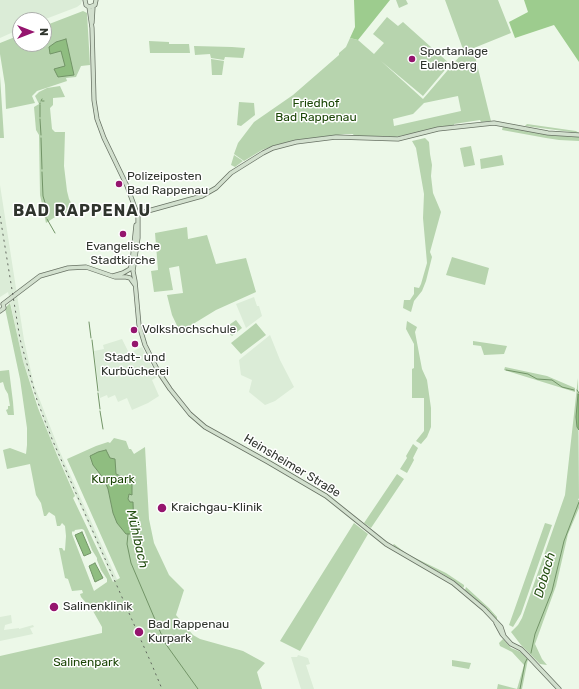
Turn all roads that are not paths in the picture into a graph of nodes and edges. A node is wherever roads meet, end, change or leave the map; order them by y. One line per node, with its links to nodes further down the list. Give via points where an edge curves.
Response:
1 (85, 0): 3 (street, via 86,5)
2 (96, 0): 3 (street, via 96,4)
3 (91, 7): 6 (street, via 97,119)
4 (579, 136): 5 (street, via 494,123 438,129 398,139 336,137 296,142 274,148 246,162 216,188 202,196)
5 (145, 211): 6 (street); 7 (street, Heinsheimer Straße, via 141,217)
6 (137, 214): 7 (street, Heinsheimer Straße); 8 (street, Heinsheimer Straße)
7 (138, 238): 8 (street, Heinsheimer Straße)
8 (132, 270): 9 (street); 10 (street, Heinsheimer Straße)
9 (125, 272): 11 (street); 12 (street)
10 (134, 275): 12 (street); 13 (street, Heinsheimer Straße)
11 (112, 276): 12 (street); 14 (street, via 86,267 60,269 40,276)
12 (128, 278): 13 (street)
13 (136, 286): 16 (street, Heinsheimer Straße, via 139,325 145,345 163,379 190,414 205,427 326,496 386,544 454,583 484,609 502,629 511,644 527,655)
14 (2, 303): 15 (street, via 4,308)
15 (0, 311)
16 (559, 689)

